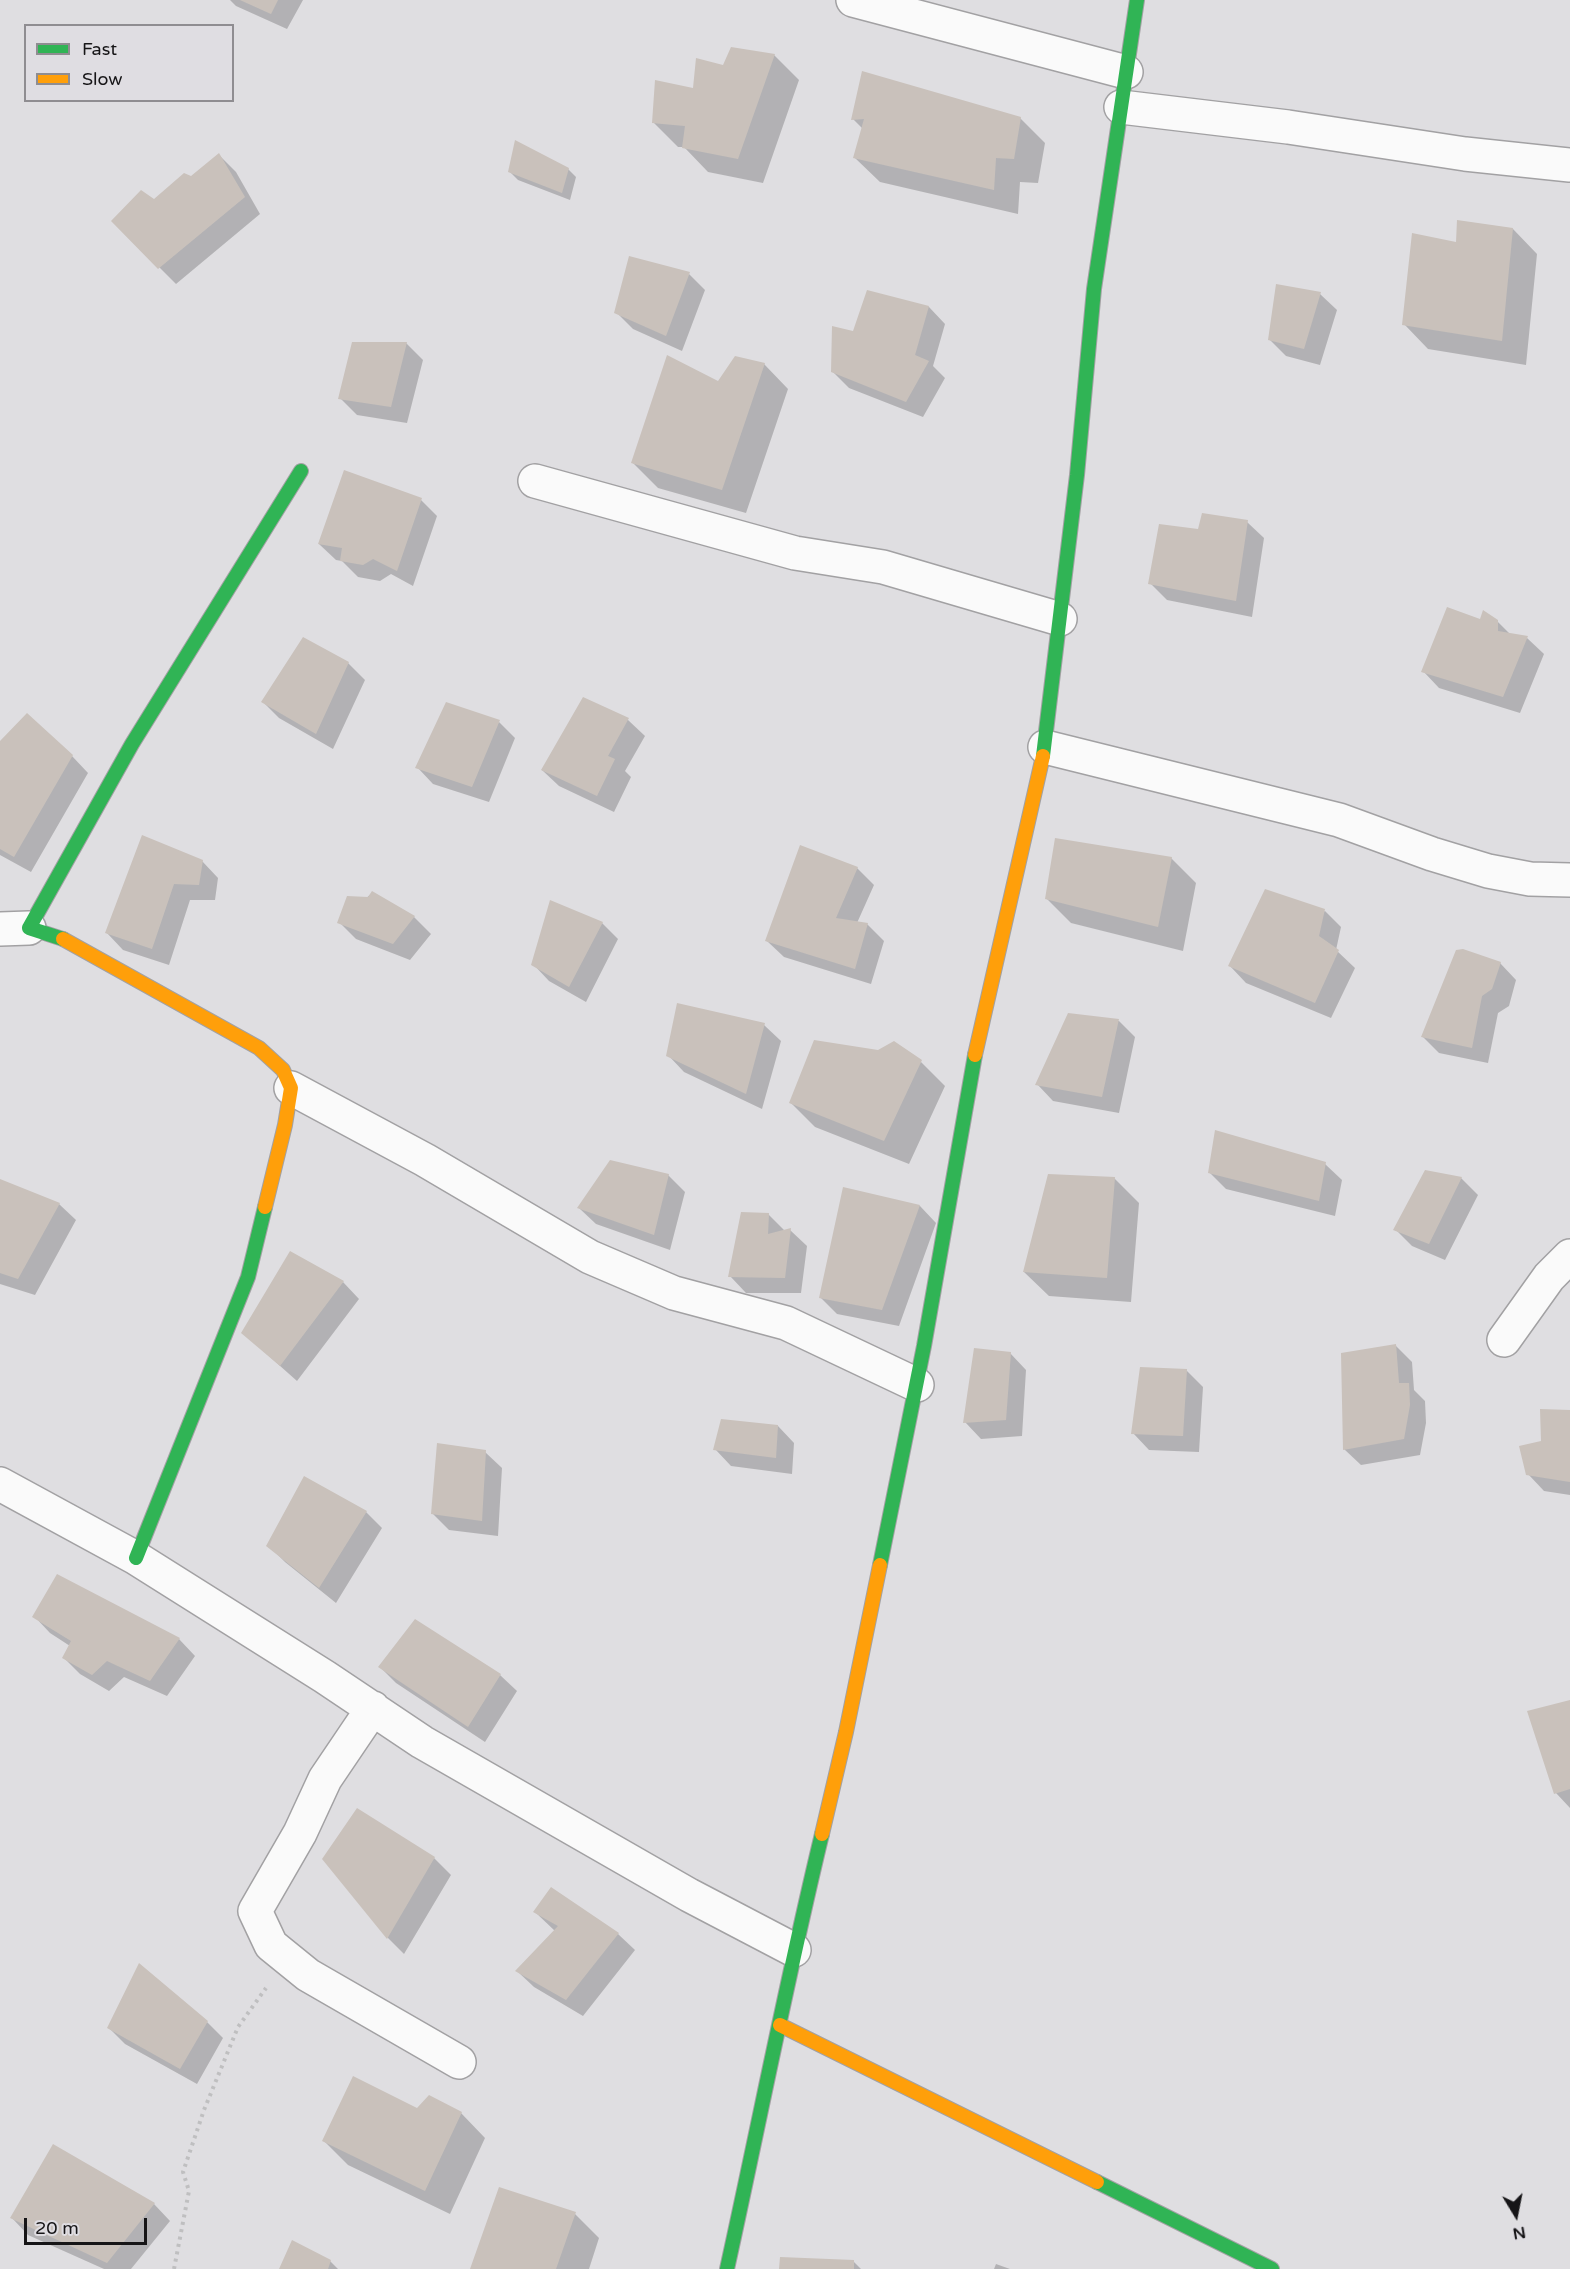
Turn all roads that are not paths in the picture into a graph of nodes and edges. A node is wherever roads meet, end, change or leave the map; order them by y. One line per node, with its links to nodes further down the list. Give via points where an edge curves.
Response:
1 (853, 0): 3 (street)
2 (1137, 0): 3 (street)
3 (1126, 72): 4 (street)
4 (1121, 108): 5 (street); 8 (street, via 1094,289)
5 (1570, 165)
6 (301, 471): 11 (street, via 86,821)
7 (535, 480): 8 (street, via 795,553 883,567)
8 (1060, 619): 9 (street)
9 (1045, 747): 10 (street, via 1339,820 1488,871 1530,879); 15 (street, via 970,1077)
10 (1570, 880)
11 (14, 928): 12 (street, via 57,936 259,1048 283,1070)
12 (291, 1088): 15 (street, via 425,1160 590,1257 674,1293 786,1323); 17 (street, via 248,1277)
13 (1570, 1256): 14 (street, via 1549,1277)
14 (1504, 1340)
15 (917, 1385): 19 (street, via 846,1732)
16 (0, 1484): 17 (street)
17 (136, 1558): 18 (street)
18 (373, 1708): 19 (street, via 422,1742 689,1895); 21 (street, via 325,1779 300,1833 255,1911 271,1945 308,1975)
19 (794, 1950): 20 (street)
20 (780, 2025): 22 (street); 23 (street)
21 (459, 2062)
22 (727, 2269)
23 (1272, 2269)

